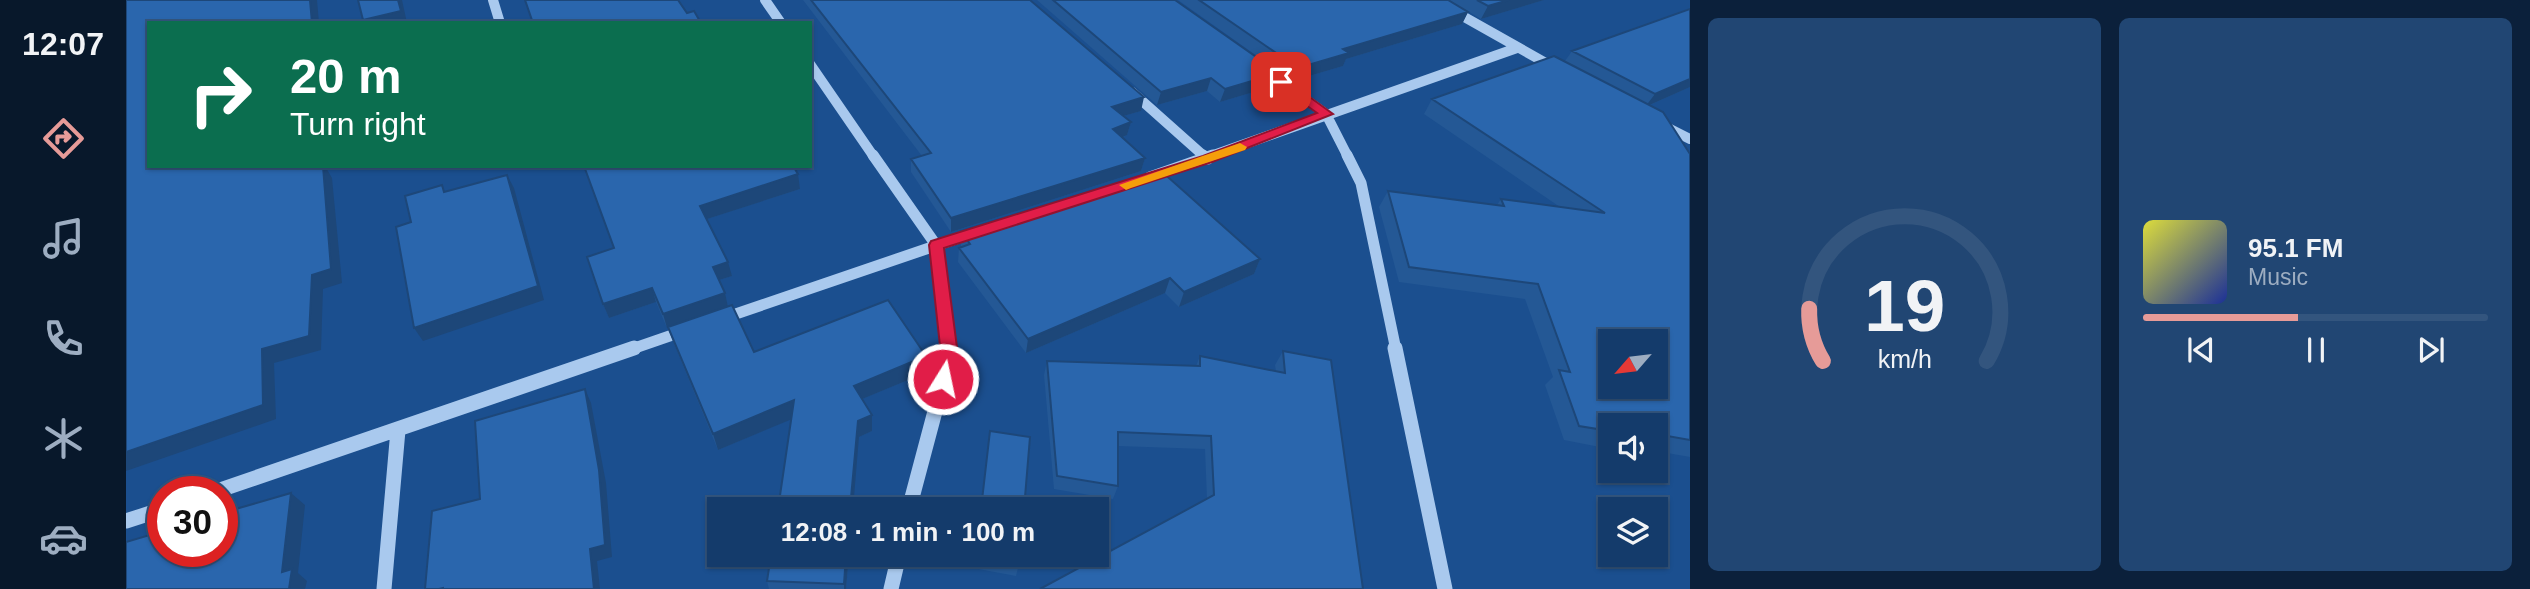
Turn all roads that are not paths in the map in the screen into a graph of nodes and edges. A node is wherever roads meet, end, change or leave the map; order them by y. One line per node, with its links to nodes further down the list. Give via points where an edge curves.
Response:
1 (494, 0): 4 (street)
2 (765, 0): 5 (street)
3 (1434, 0): 6 (street)
4 (499, 21)
5 (780, 21)
6 (1517, 48): 9 (street); 11 (street)
7 (1258, 65): 11 (street)
8 (812, 68): 17 (street)
9 (1567, 74)
10 (1127, 88): 14 (street)
11 (1326, 114): 14 (street); 28 (street, via 1361,183)
12 (1653, 120): 13 (street)
13 (1690, 139)
14 (1208, 159): 15 (street)
15 (1143, 180)
16 (988, 228): 17 (street)
17 (936, 245): 18 (street); 22 (street, via 950,355)
18 (713, 321)
19 (700, 326): 20 (street)
20 (398, 430): 21 (street); 26 (street)
21 (238, 484)
22 (912, 497)
23 (147, 514): 24 (street)
24 (126, 521)
25 (896, 567): 27 (street)
26 (384, 589)
27 (891, 589)
28 (1445, 589)

